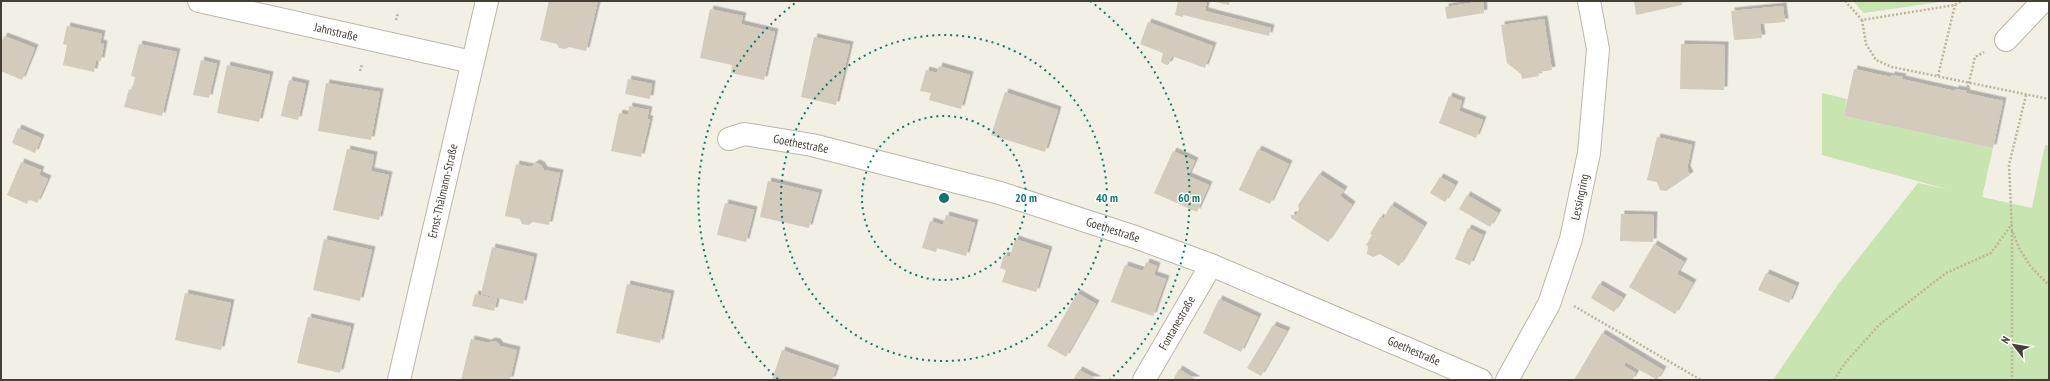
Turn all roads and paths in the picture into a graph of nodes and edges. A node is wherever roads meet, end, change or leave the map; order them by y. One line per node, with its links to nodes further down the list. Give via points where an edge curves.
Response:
1 (199, 1): 10 (street, Jahnstraße)
2 (487, 1): 10 (street, Ernst-Thälmann-Straße)
3 (1589, 1): 20 (street, Lessingring, via 1598,49 1589,153 1571,239)
4 (1846, 1): 8 (path)
5 (1961, 1): 7 (path)
6 (2042, 1): 9 (street)
7 (1955, 5): 8 (path); 11 (path)
8 (1862, 20): 11 (path, via 1866,44 1876,60 1892,67)
9 (2006, 40): 12 (path, via 1975,57)
10 (472, 62): 21 (street, Ernst-Thälmann-Straße)
11 (1938, 76): 12 (path)
12 (1969, 83): 13 (path); 14 (path)
13 (1967, 91)
14 (2026, 95): 15 (path); 17 (path, via 2009,165)
15 (2049, 99)
16 (730, 139): 18 (street, Goethestraße, via 744,134 812,145 993,191)
17 (2012, 224): 19 (path, via 2019,248 2031,267); 26 (path, via 1991,253 1946,273 1879,325 1845,363); 27 (path)
18 (1211, 265): 22 (street, Fontanestraße); 23 (street, Goethestraße)
19 (2049, 285)
20 (1553, 294): 24 (street, Lessingring); 25 (path)
21 (399, 380)
22 (1144, 380)
23 (1481, 380)
24 (1507, 380)
25 (1701, 380)
26 (1834, 380)
27 (2012, 380)

